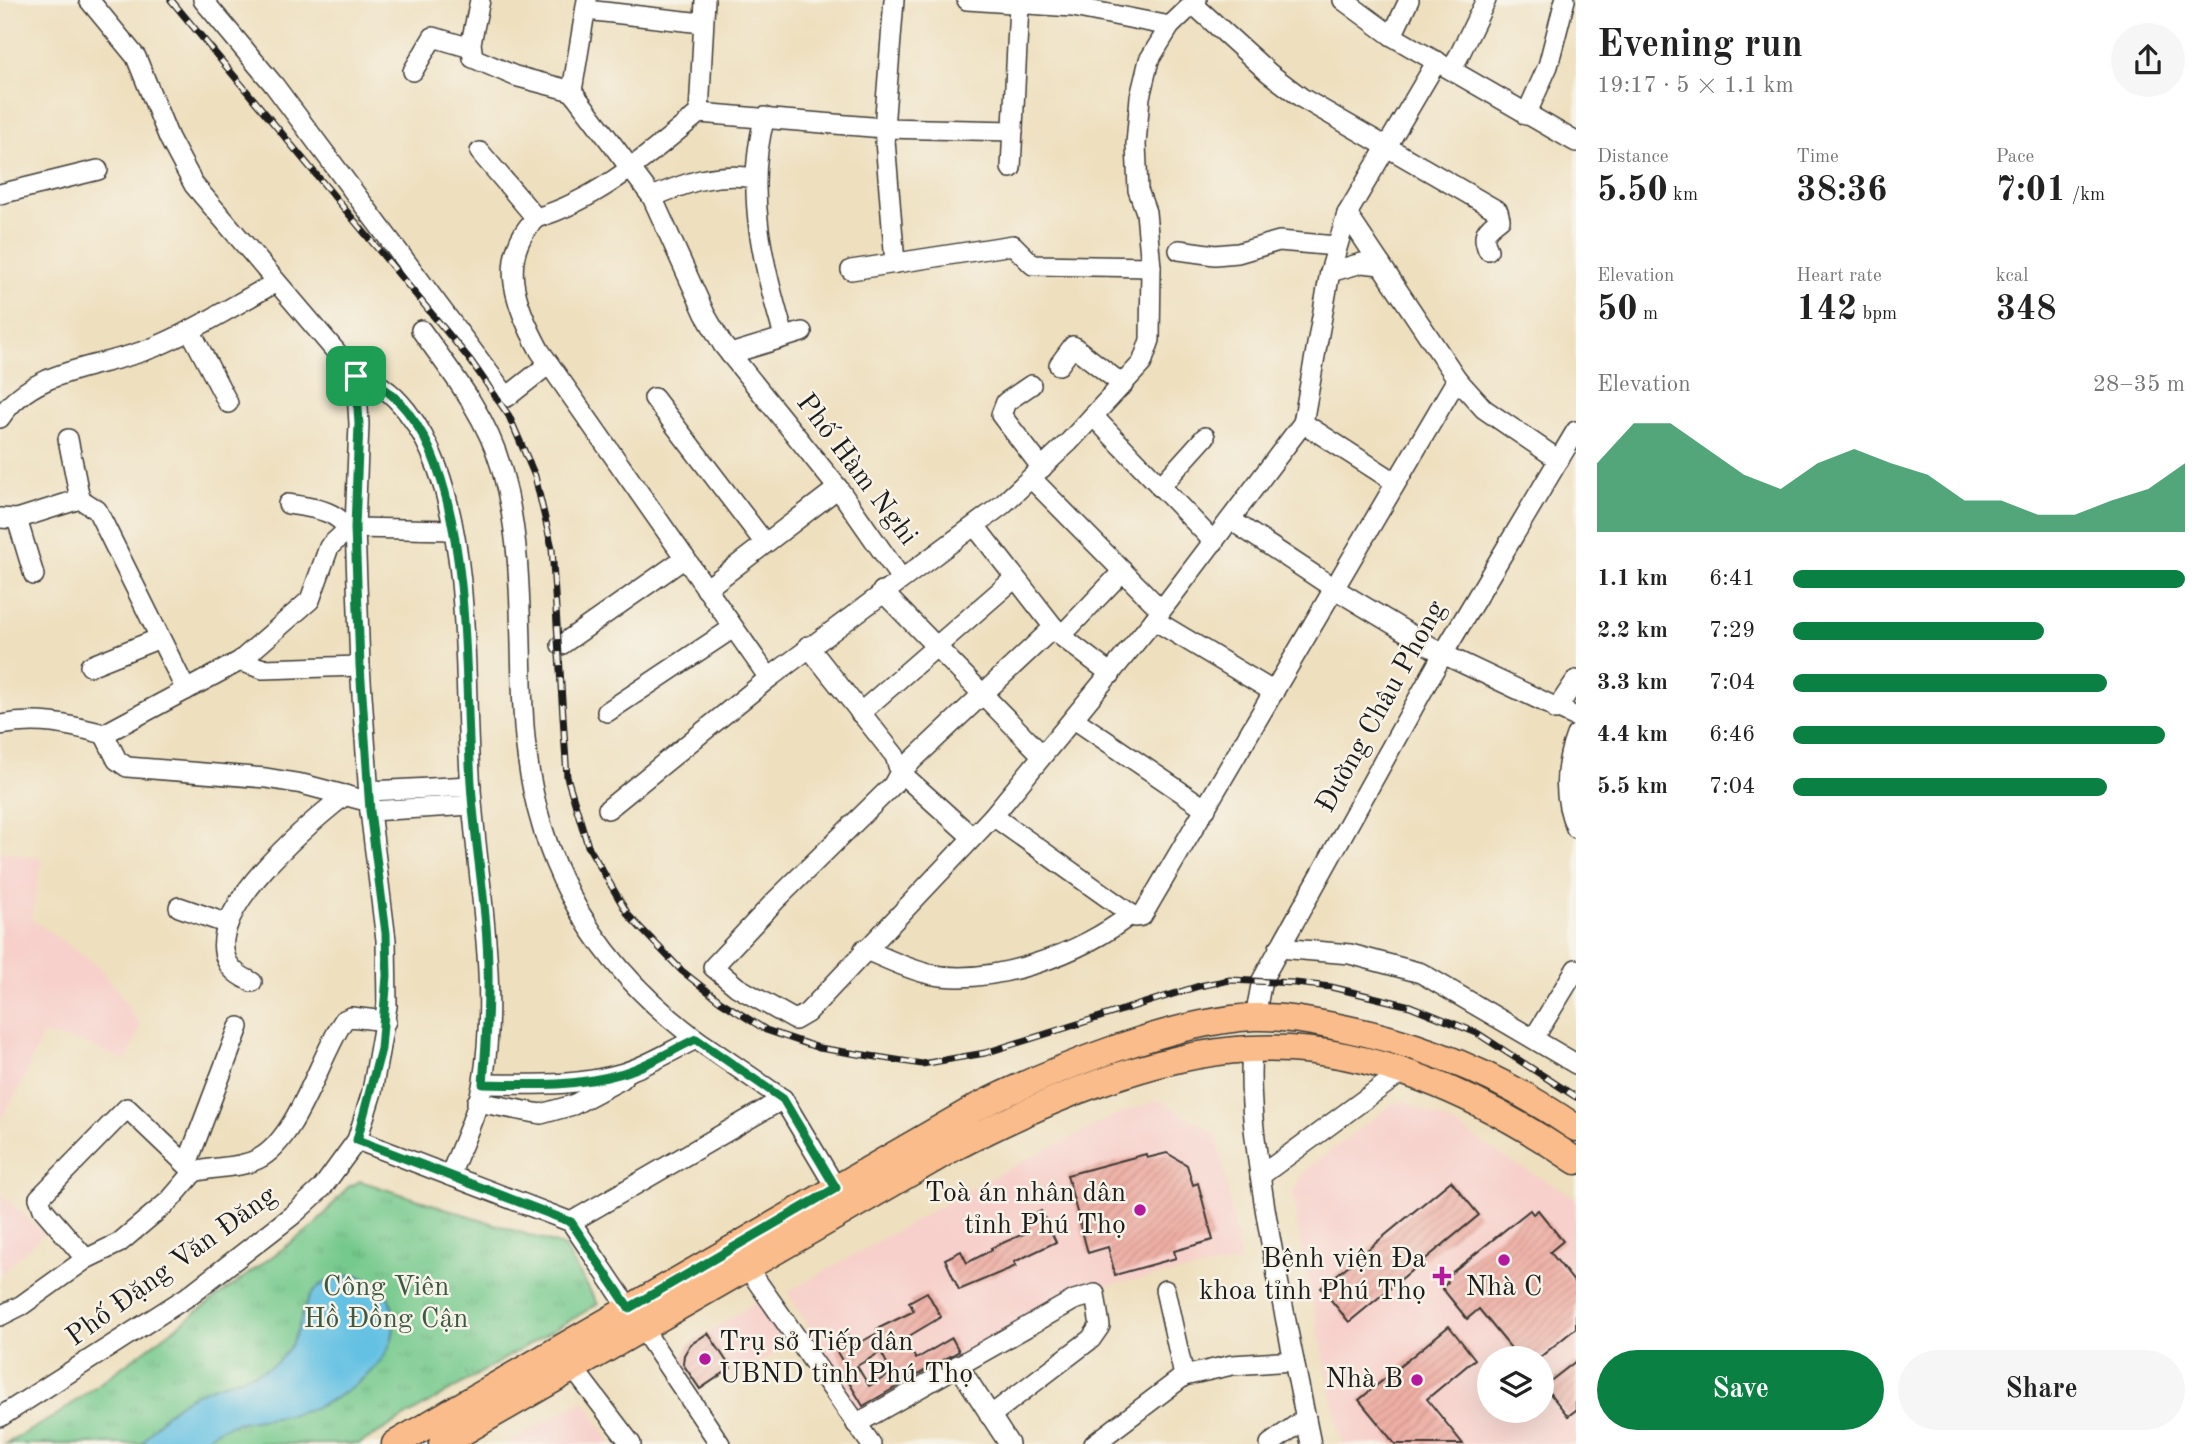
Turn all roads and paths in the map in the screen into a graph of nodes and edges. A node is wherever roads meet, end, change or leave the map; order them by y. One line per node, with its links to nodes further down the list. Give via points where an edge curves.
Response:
1 (89, 0): 45 (street, via 136,57 194,185)
2 (203, 0): 49 (street, via 274,85 507,397)
3 (480, 0): 17 (street)
4 (705, 0): 14 (street)
5 (894, 0): 24 (street)
6 (967, 0): 13 (street)
7 (1343, 0): 16 (street)
8 (1409, 0): 16 (street)
9 (1486, 0): 18 (street)
10 (1565, 0): 22 (street, via 1548,66)
11 (1195, 2): 15 (street, Phố Hàm Nghi); 27 (street, via 1302,98)
12 (587, 5): 14 (street); 20 (street)
13 (1019, 5): 15 (street, via 1073,7); 25 (street)
14 (702, 23): 21 (street)
15 (1170, 26): 42 (street, Phố Hàm Nghi, via 1149,60 1138,120 1138,190 1146,212)
16 (1392, 36): 18 (street)
17 (471, 48): 19 (street, via 433,37); 20 (street, via 479,62)
18 (1444, 66): 22 (street); 27 (street)
19 (413, 71)
20 (572, 92): 31 (street, Phố Hàm Nghi)
21 (699, 113): 23 (street); 31 (street)
22 (1526, 115): 26 (street)
23 (765, 117): 24 (street); 32 (street)
24 (884, 128): 25 (street); 40 (street)
25 (1013, 131): 29 (street)
26 (1576, 142)
27 (1385, 145): 35 (street); 39 (street, via 1498,211 1500,219 1483,237)
28 (481, 152): 36 (street)
29 (1012, 168)
30 (98, 170): 33 (street)
31 (630, 170): 34 (street, Phố Hàm Nghi); 36 (street, via 594,194)
32 (755, 178): 34 (street, via 731,174 705,177); 48 (street, via 763,256 793,334)
33 (0, 194)
34 (652, 197): 48 (street, Phố Hàm Nghi, via 705,314)
35 (1347, 214): 37 (street); 41 (street)
36 (536, 218): 49 (street, via 514,247 512,267 523,317)
37 (1336, 246): 38 (street, via 1279,241 1238,253); 44 (street)
38 (1179, 250)
39 (1488, 250)
40 (895, 263): 42 (street, via 1013,245 1033,265); 43 (street)
41 (1381, 265): 44 (street, via 1362,263); 52 (street)
42 (1151, 267): 54 (street, Phố Hàm Nghi, via 1150,340 1142,363)
43 (851, 270)
44 (1330, 272): 59 (street)
45 (275, 283): 46 (street); 51 (street)
46 (190, 330): 56 (street); 58 (street, via 131,356 38,384 18,395)
47 (421, 330): 131 (street, via 481,417 503,477 521,579 528,773 547,843 575,905 621,971 655,1008)
48 (730, 354): 67 (street, Phố Hàm Nghi)
49 (549, 364): 77 (street)
50 (1059, 365): 54 (street, via 1073,346)
51 (356, 376): 73 (street, Phố Đặng Văn Đăng, via 359,424); 74 (street, via 377,382 390,393 423,435 437,468)
52 (1457, 379): 63 (street, via 1490,413); 65 (street)
53 (1031, 385): 64 (street, via 1006,402 1001,415)
54 (1123, 385): 57 (street, Phố Hàm Nghi)
55 (654, 398): 75 (street)
56 (228, 403)
57 (1093, 416): 64 (street, Phố Hàm Nghi); 66 (street)
58 (0, 418)
59 (1303, 423): 65 (street); 71 (street)
60 (1576, 431): 63 (street, Đường Châu Phong)
61 (1205, 437): 66 (street)
62 (68, 439): 68 (street)
63 (1559, 460): 92 (street, Đường Châu Phong)
64 (1037, 473): 72 (street, Phố Hàm Nghi); 78 (street)
65 (1395, 482): 83 (street)
66 (1160, 487): 76 (street)
67 (838, 488): 75 (street); 80 (street, Phố Hàm Nghi)
68 (80, 499): 70 (street); 88 (street, via 97,510)
69 (288, 504): 73 (street, via 327,511)
70 (9, 518): 79 (street)
71 (1231, 520): 76 (street); 83 (street)
72 (975, 526): 80 (street, Phố Hàm Nghi); 81 (street)
73 (352, 530): 74 (street); 93 (street, via 329,547 310,600); 95 (street, Phố Đặng Văn Đăng)
74 (452, 530): 112 (street, via 461,597)
75 (765, 542): 82 (street)
76 (1214, 542): 85 (street)
77 (685, 558): 82 (street); 89 (street)
78 (1123, 571): 85 (street); 87 (street)
79 (34, 575)
80 (900, 578): 84 (street)
81 (1015, 578): 87 (street); 91 (street)
82 (706, 589): 86 (street)
83 (1335, 589): 92 (street); 100 (street)
84 (882, 591): 90 (street); 91 (street)
85 (1158, 615): 96 (street); 100 (street)
86 (733, 628): 97 (street); 103 (street)
87 (1057, 632): 96 (street); 101 (street)
88 (160, 638): 94 (street); 99 (street)
89 (561, 645)
90 (808, 646): 97 (street); 104 (street)
91 (936, 650): 101 (street); 104 (street)
92 (1443, 654): 102 (street); 123 (street, Đường Châu Phong)
93 (240, 662): 95 (street, via 263,669); 99 (street)
94 (90, 666)
95 (360, 666): 114 (street, Phố Đặng Văn Đăng)
96 (1111, 674): 106 (street)
97 (769, 678): 115 (street)
98 (1576, 680): 102 (street)
99 (186, 690): 108 (street)
100 (1274, 692): 116 (street)
101 (983, 696): 110 (street); 111 (street)
102 (1556, 710): 105 (street)
103 (607, 712)
104 (860, 713): 111 (street, via 895,756)
105 (1576, 717)
106 (1073, 719): 110 (street); 116 (street)
107 (0, 725): 108 (street, via 48,720)
108 (104, 734): 113 (street, via 117,760 127,767 266,778)
109 (1576, 735): 118 (street, via 1566,793)
110 (1042, 755): 117 (street)
111 (900, 772): 119 (street); 124 (street, via 893,785 713,967 737,987 795,1020 807,1013)
112 (471, 795): 114 (street); 136 (street, via 487,941 488,1004)
113 (345, 796): 114 (street); 122 (street, via 274,858)
114 (370, 801): 128 (street, Phố Đặng Văn Đăng, via 386,940)
115 (608, 809)
116 (1206, 809): 121 (street, via 1146,912 1139,918)
117 (993, 816): 119 (street); 121 (street)
118 (1576, 828)
119 (972, 837): 124 (street)
120 (179, 907): 122 (street)
121 (1131, 914): 124 (street, via 1102,936 1064,953 975,975 930,974)
122 (228, 924): 126 (street, via 224,939 227,961)
123 (1279, 948): 127 (street, Đường Châu Phong, via 1262,979); 130 (street, via 1350,954 1405,967 1436,980)
124 (864, 950)
125 (1576, 970): 130 (street)
126 (252, 982)
127 (1255, 1017): 138 (main road, via 1308,1020 1413,1045 1508,1084); 139 (main road, via 1193,1028 1013,1088)
128 (386, 1021): 141 (street, Phố Đặng Văn Đăng); 143 (street, via 344,1020 305,1098 268,1153 242,1165)
129 (239, 1027): 143 (street)
130 (1534, 1038): 133 (street)
131 (696, 1039): 134 (street); 137 (street)
132 (1251, 1049): 135 (main road, via 1306,1051); 139 (main road, via 1196,1056); 145 (street, via 1251,1100)
133 (1576, 1064)
134 (640, 1066): 136 (street, via 562,1085); 136 (street, via 586,1100 550,1113 531,1114)
135 (1402, 1072): 140 (main road, via 1463,1094); 145 (street)
136 (480, 1093): 144 (street)
137 (783, 1099): 146 (street); 147 (street)
138 (1567, 1121): 140 (main road)
139 (949, 1136): 146 (main road); 149 (main road)
140 (1544, 1139): 142 (main road)
141 (357, 1140): 144 (street); 158 (street, Phố Đặng Văn Đăng, via 313,1197 228,1266 106,1352)
142 (1576, 1161)
143 (190, 1168): 148 (street, via 170,1200 139,1228); 148 (street, via 127,1108 39,1198 43,1209)
144 (450, 1176): 147 (street)
145 (1260, 1176): 153 (street)
146 (836, 1188): 152 (main road)
147 (571, 1222): 152 (street)
148 (86, 1259): 151 (street)
149 (747, 1267): 152 (main road); 160 (street)
150 (1165, 1290): 156 (street)
151 (0, 1316)
152 (636, 1318): 155 (main road); 161 (main road); 164 (street)
153 (1294, 1360): 156 (street, via 1232,1365); 159 (street)
154 (958, 1365): 157 (street); 157 (street, via 1074,1300 1095,1294 1100,1326 1091,1339); 160 (street)
155 (573, 1368): 162 (main road); 163 (street)
156 (1184, 1376): 167 (street)
157 (990, 1416): 166 (street)
158 (0, 1418)
159 (1306, 1418): 168 (street); 169 (street)
160 (856, 1424): 165 (street)
161 (395, 1444)
162 (442, 1444)
163 (631, 1444)
164 (720, 1444)
165 (871, 1444)
166 (1009, 1444)
167 (1094, 1444)
168 (1270, 1444)
169 (1311, 1444)

